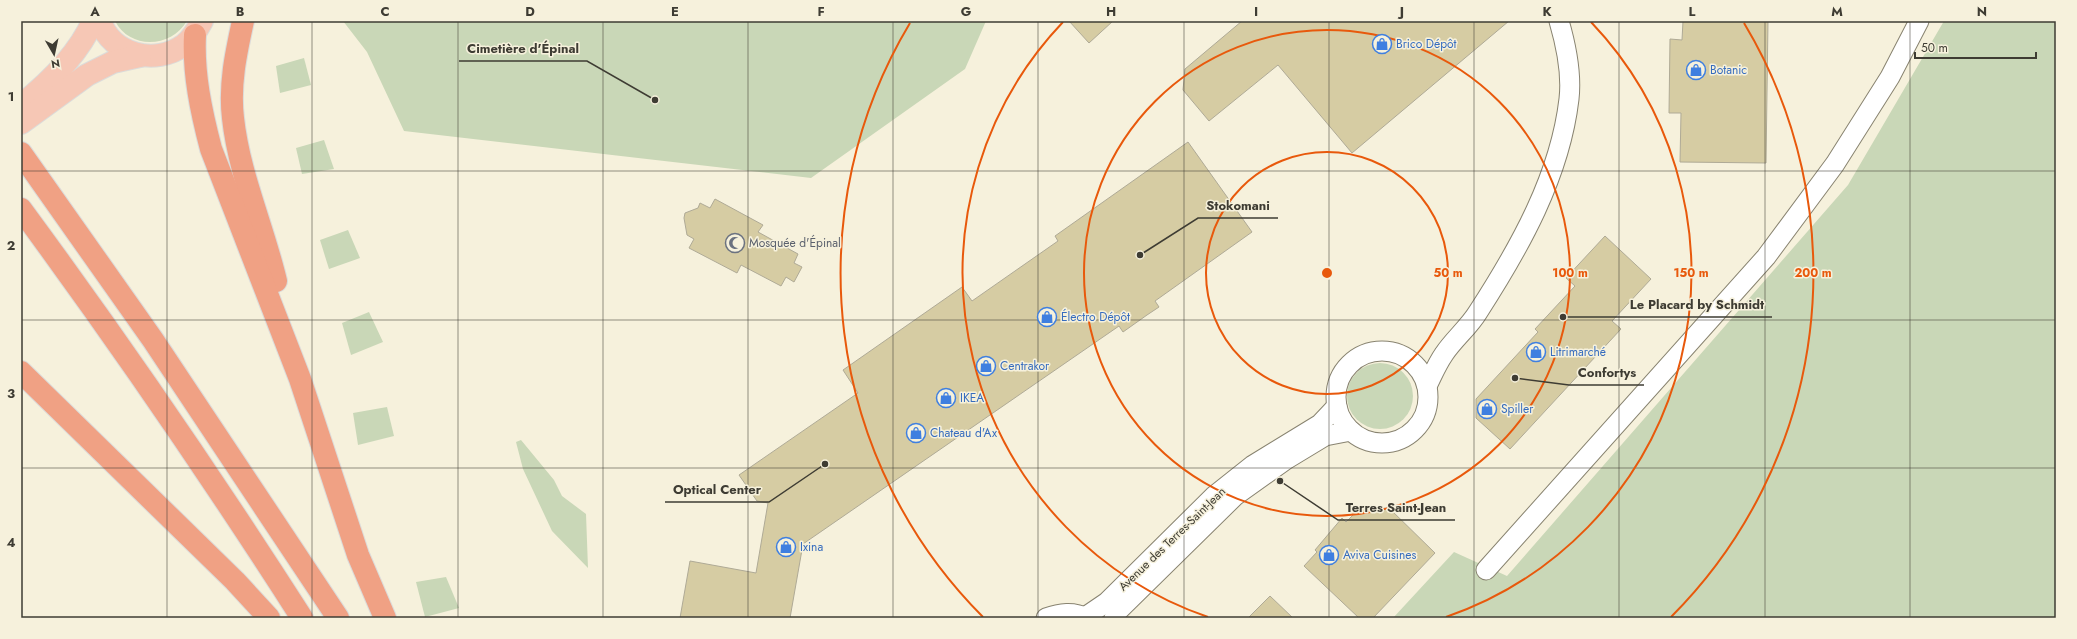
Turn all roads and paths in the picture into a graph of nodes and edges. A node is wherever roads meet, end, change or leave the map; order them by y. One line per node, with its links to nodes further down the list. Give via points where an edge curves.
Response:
1 (93, 21): 8 (main road, via 85,39)
2 (100, 21): 7 (main road, via 112,41)
3 (243, 21): 15 (highway, via 233,73 233,117 243,170 274,274)
4 (1559, 21): 12 (street, via 1566,45 1569,98 1560,147 1549,180 1518,246 1477,314)
5 (1919, 21): 19 (street, via 1890,77 1835,164 1766,257)
6 (198, 28): 7 (main road, via 184,45 170,53); 15 (highway, via 194,57 211,149)
7 (140, 56): 8 (main road, via 113,62)
8 (33, 102): 9 (main road)
9 (21, 123)
10 (21, 154): 23 (highway, via 153,340)
11 (21, 209): 22 (highway, via 133,364)
12 (1443, 354): 13 (street); 16 (street)
13 (1413, 363): 16 (street); 17 (street, via 1390,352 1364,354 1344,370 1338,381)
14 (21, 372): 21 (highway, via 235,581)
15 (300, 379): 24 (highway, via 358,555)
16 (1427, 386): 18 (street, via 1427,406 1423,418 1406,436 1380,443 1364,440)
17 (1337, 406): 18 (street, via 1344,424); 20 (street, Avenue des Terres-Saint-Jean, via 1320,424 1253,465 1214,496 1107,602)
18 (1351, 431): 26 (street, Avenue des Terres-Saint-Jean, via 1325,436 1235,496 1127,601)
19 (1486, 570)
20 (1086, 617): 25 (street, via 1071,613)
21 (269, 618)
22 (302, 618)
23 (338, 618)
24 (385, 618)
25 (1046, 618)
26 (1114, 618)

